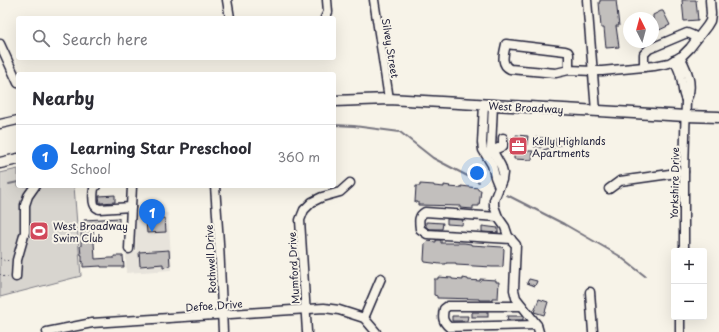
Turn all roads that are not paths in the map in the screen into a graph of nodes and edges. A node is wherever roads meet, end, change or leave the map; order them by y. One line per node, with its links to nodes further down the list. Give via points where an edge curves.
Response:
1 (227, 0): 6 (street)
2 (327, 0): 7 (street)
3 (374, 0): 15 (street, Silvey Street)
4 (587, 0): 13 (street)
5 (710, 0): 8 (street, via 710,21)
6 (230, 16)
7 (326, 16)
8 (697, 38): 10 (street); 11 (street, via 687,33 649,49 644,54)
9 (0, 44): 14 (street)
10 (677, 59): 11 (street, via 669,63); 19 (street, Yorkshire Drive, via 684,65 688,76)
11 (644, 67): 13 (street)
12 (569, 70): 12 (street, via 556,73 510,69 504,62 506,44 568,52); 13 (street)
13 (593, 71): 18 (street)
14 (16, 79)
15 (389, 98): 16 (main road, West Broadway); 17 (main road, West Broadway)
16 (336, 101)
17 (489, 105): 18 (main road, West Broadway); 24 (street, via 482,143 483,150)
18 (596, 111): 19 (main road, West Broadway)
19 (686, 116): 20 (main road, West Broadway); 27 (street, Yorkshire Drive)
20 (719, 117)
21 (16, 120): 22 (street)
22 (0, 124)
23 (503, 138): 24 (street, via 503,146)
24 (488, 153): 35 (street, via 499,187 494,200)
25 (16, 159): 26 (main road)
26 (0, 163)
27 (684, 172): 33 (street, via 620,181); 37 (street, Yorkshire Drive)
28 (350, 183): 43 (street, Mumford Drive, via 340,192 312,202 304,210 300,220)
29 (34, 188): 39 (street, via 25,204 25,232 17,260)
30 (94, 188): 34 (street, via 96,208)
31 (132, 188): 34 (street)
32 (215, 188): 44 (street, Rothwell Drive)
33 (609, 188)
34 (131, 207): 38 (street)
35 (498, 218): 36 (street); 36 (street, via 425,212 418,220 420,228 427,234)
36 (511, 239): 42 (street, via 516,245 514,290)
37 (684, 248)
38 (130, 249)
39 (16, 277)
40 (381, 278): 45 (street)
41 (590, 292): 52 (street)
42 (522, 306): 47 (street); 47 (street, via 448,306 444,309 443,318 449,327)
43 (305, 310): 44 (street, Defoe Drive); 45 (street, Defoe Drive, via 339,310); 50 (street, Mumford Drive)
44 (222, 315): 48 (street, Defoe Drive, via 92,323); 49 (street, Rothwell Drive)
45 (364, 318): 51 (street)
46 (680, 320): 53 (street)
47 (538, 328)
48 (47, 332)
49 (223, 332)
50 (307, 332)
51 (376, 332)
52 (593, 332)
53 (680, 332)

